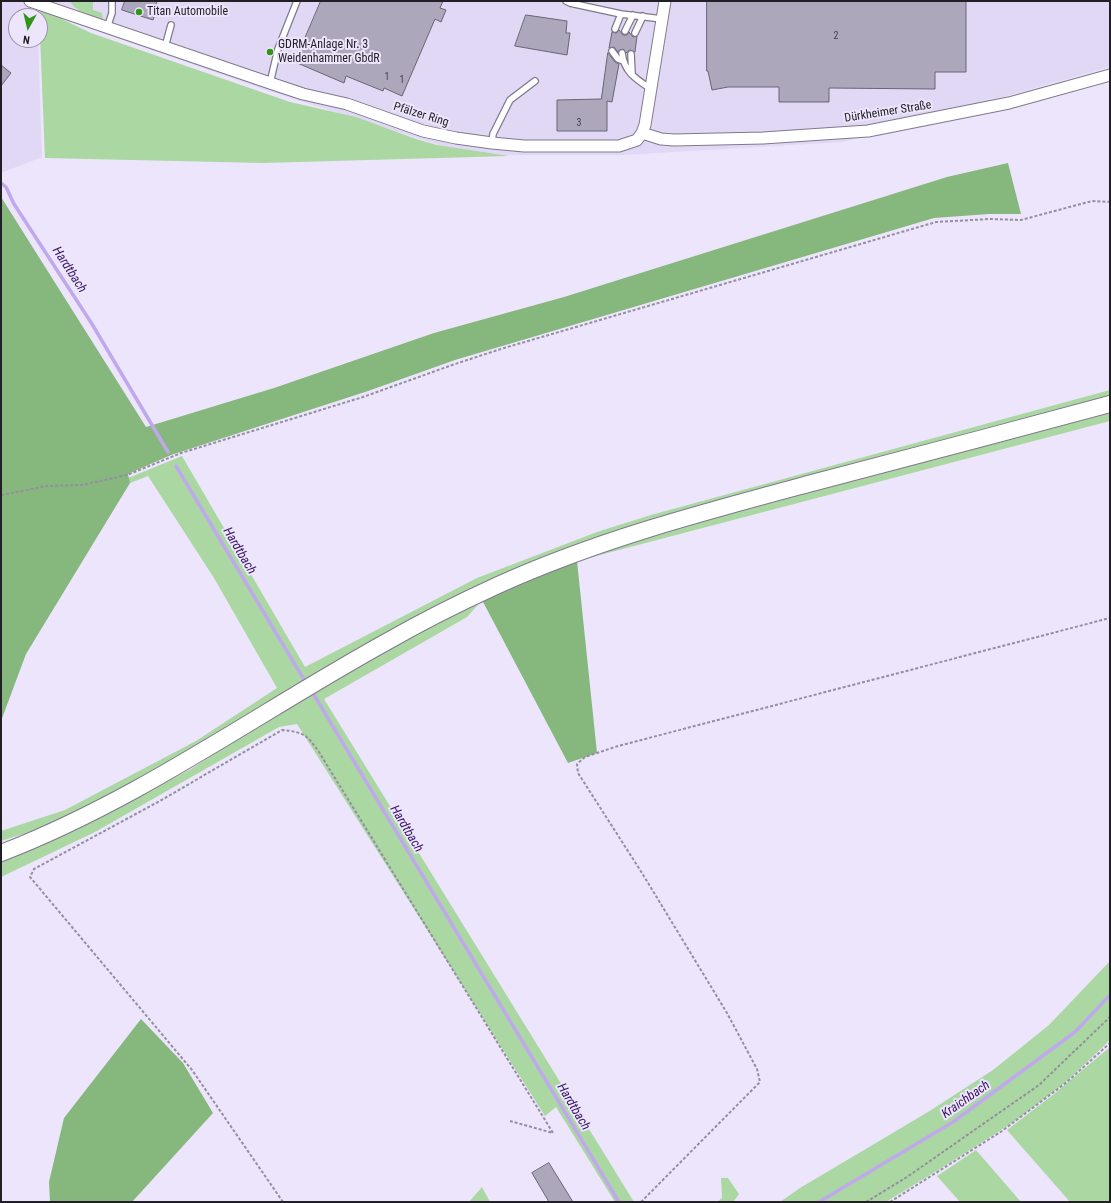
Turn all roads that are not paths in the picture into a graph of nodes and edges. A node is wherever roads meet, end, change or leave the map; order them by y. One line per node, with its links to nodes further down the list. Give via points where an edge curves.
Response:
1 (30, 1): 7 (street, Pfälzer Ring)
2 (62, 1): 7 (street)
3 (112, 1): 13 (lane, via 112,13)
4 (297, 1): 25 (lane, via 278,49)
5 (566, 1): 8 (lane)
6 (665, 1): 11 (street)
7 (69, 14): 13 (street, Pfälzer Ring)
8 (621, 14): 9 (lane); 14 (lane)
9 (634, 15): 10 (lane); 15 (lane)
10 (643, 16): 11 (lane); 16 (lane)
11 (662, 19): 26 (street)
12 (171, 25): 17 (lane)
13 (107, 28): 17 (street, Pfälzer Ring)
14 (616, 29)
15 (625, 31)
16 (635, 32)
17 (164, 47): 25 (street, Pfälzer Ring)
18 (612, 51): 21 (lane)
19 (622, 53): 21 (lane)
20 (631, 54): 23 (lane)
21 (623, 61): 23 (lane)
22 (1110, 75): 27 (street, Dürkheimer Straße, via 1008,103 868,131 763,138 674,140)
23 (632, 76): 26 (lane)
24 (535, 81): 28 (lane, via 510,100 492,134)
25 (270, 83): 28 (street, Pfälzer Ring, via 302,94 347,104 423,131)
26 (651, 89): 27 (street)
27 (642, 133): 28 (street, Pfälzer Ring, via 637,140 619,146 524,146)
28 (492, 143)
29 (1110, 404): 30 (main road, via 711,510 580,551 536,568 388,640 206,750 135,789 67,824)
30 (1, 853)

